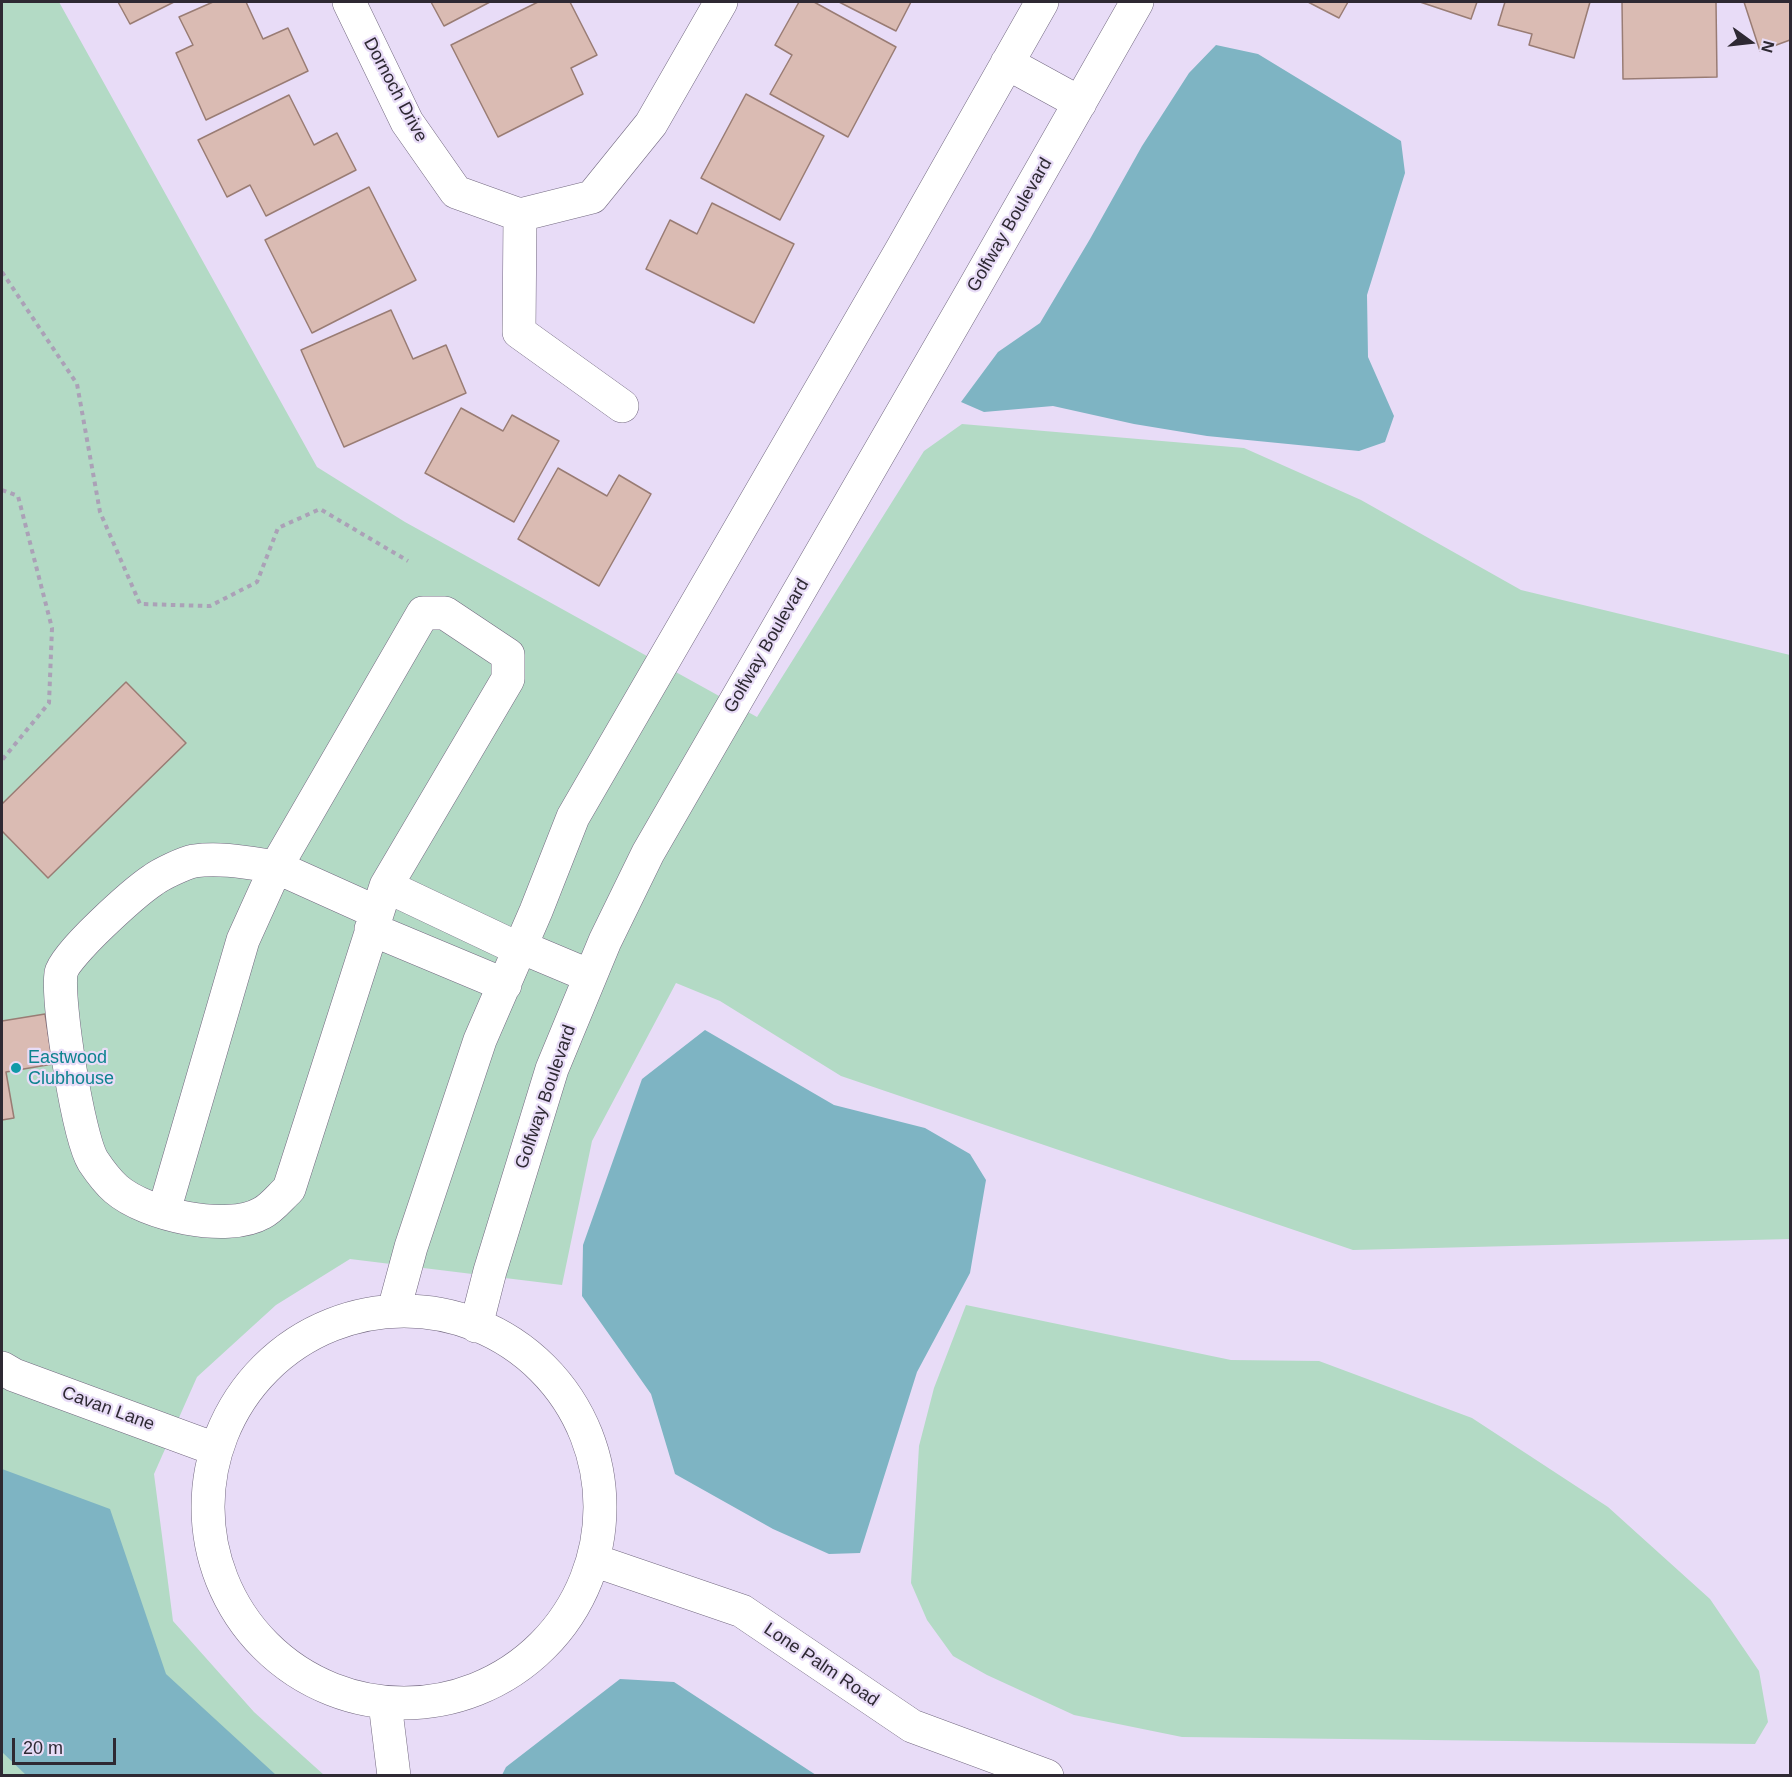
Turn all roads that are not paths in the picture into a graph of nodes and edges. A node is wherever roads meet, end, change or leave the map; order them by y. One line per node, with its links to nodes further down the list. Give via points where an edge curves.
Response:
1 (349, 2): 7 (street, Dornoch Drive, via 407,122 456,192)
2 (721, 2): 7 (street, via 651,124 592,197)
3 (1042, 2): 5 (street)
4 (1137, 2): 6 (street, Golfway Boulevard)
5 (1007, 63): 6 (street); 11 (street, via 573,817)
6 (1080, 103): 12 (street, Golfway Boulevard, via 648,853)
7 (519, 214): 8 (street, via 519,332)
8 (622, 406)
9 (276, 867): 10 (street); 10 (street, via 423,613 445,612 508,656 508,679); 14 (street, via 243,940); 14 (street, via 222,860 192,862 153,879 82,942 62,971 62,1006 78,1115 92,1159 116,1189 148,1208)
10 (378, 909): 11 (street); 13 (street); 14 (street, via 289,1189 263,1213 235,1223 201,1221)
11 (520, 948): 12 (street); 13 (street)
12 (590, 976): 16 (street, Golfway Boulevard, via 552,1069)
13 (505, 985): 15 (street, via 480,1040 411,1247)
14 (164, 1211)
15 (396, 1306): 16 (street); 18 (street, via 345,1317 295,1342 260,1371 237,1402)
16 (476, 1326): 19 (street, via 494,1330 526,1351 576,1411 596,1463 600,1519)
17 (2, 1368): 18 (street, Cavan Lane)
18 (215, 1449): 20 (street, via 207,1506 212,1552 224,1588 282,1663 326,1689)
19 (593, 1560): 20 (street, via 558,1630 514,1670 477,1690 431,1702); 22 (street, Lone Palm Road, via 742,1611 912,1726)
20 (385, 1703): 21 (street)
21 (394, 1776)
22 (1047, 1776)

